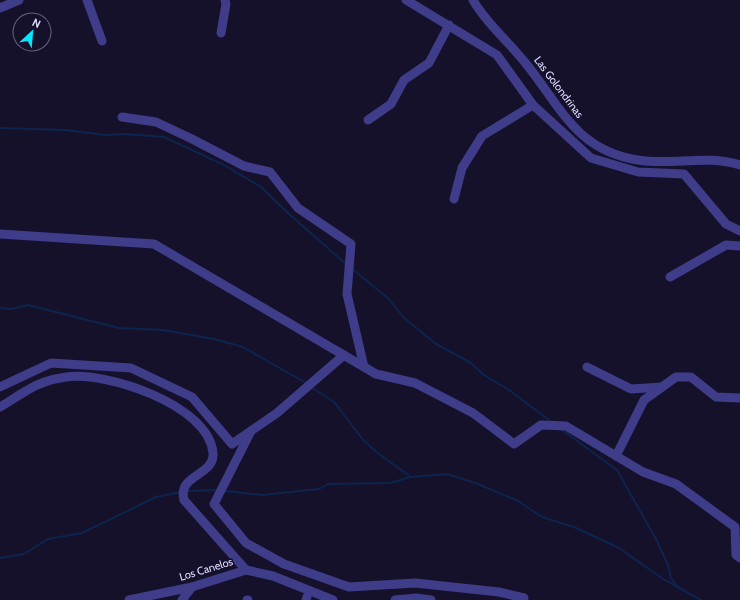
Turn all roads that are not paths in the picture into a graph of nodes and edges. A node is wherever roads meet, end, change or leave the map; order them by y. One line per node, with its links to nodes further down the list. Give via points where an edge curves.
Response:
1 (19, 0): 6 (street)
2 (87, 0): 9 (street)
3 (225, 0): 8 (street)
4 (406, 0): 7 (street)
5 (473, 0): 13 (street, Las Golondrinas, via 487,21 535,74 568,122 581,135 598,146 638,160 719,160)
6 (0, 8)
7 (449, 26): 10 (street, via 497,55); 12 (street, via 429,63 404,80 391,104)
8 (221, 33)
9 (102, 41)
10 (533, 105): 14 (street, via 482,136 462,168); 15 (street, via 592,158 638,172 684,174 726,224)
11 (122, 117): 20 (street, via 156,122 244,166 270,172 298,208 351,244 347,294)
12 (368, 120)
13 (740, 165)
14 (454, 199)
15 (740, 231)
16 (0, 234): 19 (street, via 154,244)
17 (740, 246): 18 (street, via 726,245)
18 (670, 277)
19 (344, 355): 20 (street); 26 (street, via 277,413)
20 (364, 367): 27 (street, via 376,374 415,383 473,413 514,444 541,425 566,426)
21 (587, 367): 23 (street, via 631,389)
22 (0, 387): 26 (street, via 51,363 131,368 192,397 232,444)
23 (662, 387): 24 (street, via 676,377 691,377 716,396); 27 (street, via 644,400)
24 (740, 398)
25 (0, 407): 29 (street, via 42,383 78,376 98,377 138,388 176,407 205,433 211,442 213,454 208,468 186,484 184,500)
26 (251, 431): 32 (street, via 214,504 246,543 284,564 349,587 415,583 499,592)
27 (616, 456): 28 (street, via 643,472 676,484 735,527 736,555)
28 (740, 558)
29 (246, 570): 30 (street, Los Canelos); 31 (street, Los Canelos, via 273,576)
30 (192, 587): 33 (street, Los Canelos); 34 (street)
31 (307, 596): 35 (street, Los Canelos)
32 (524, 598)
33 (129, 600)
34 (182, 600)
35 (334, 600)
36 (395, 600): 37 (street)
37 (431, 600)

